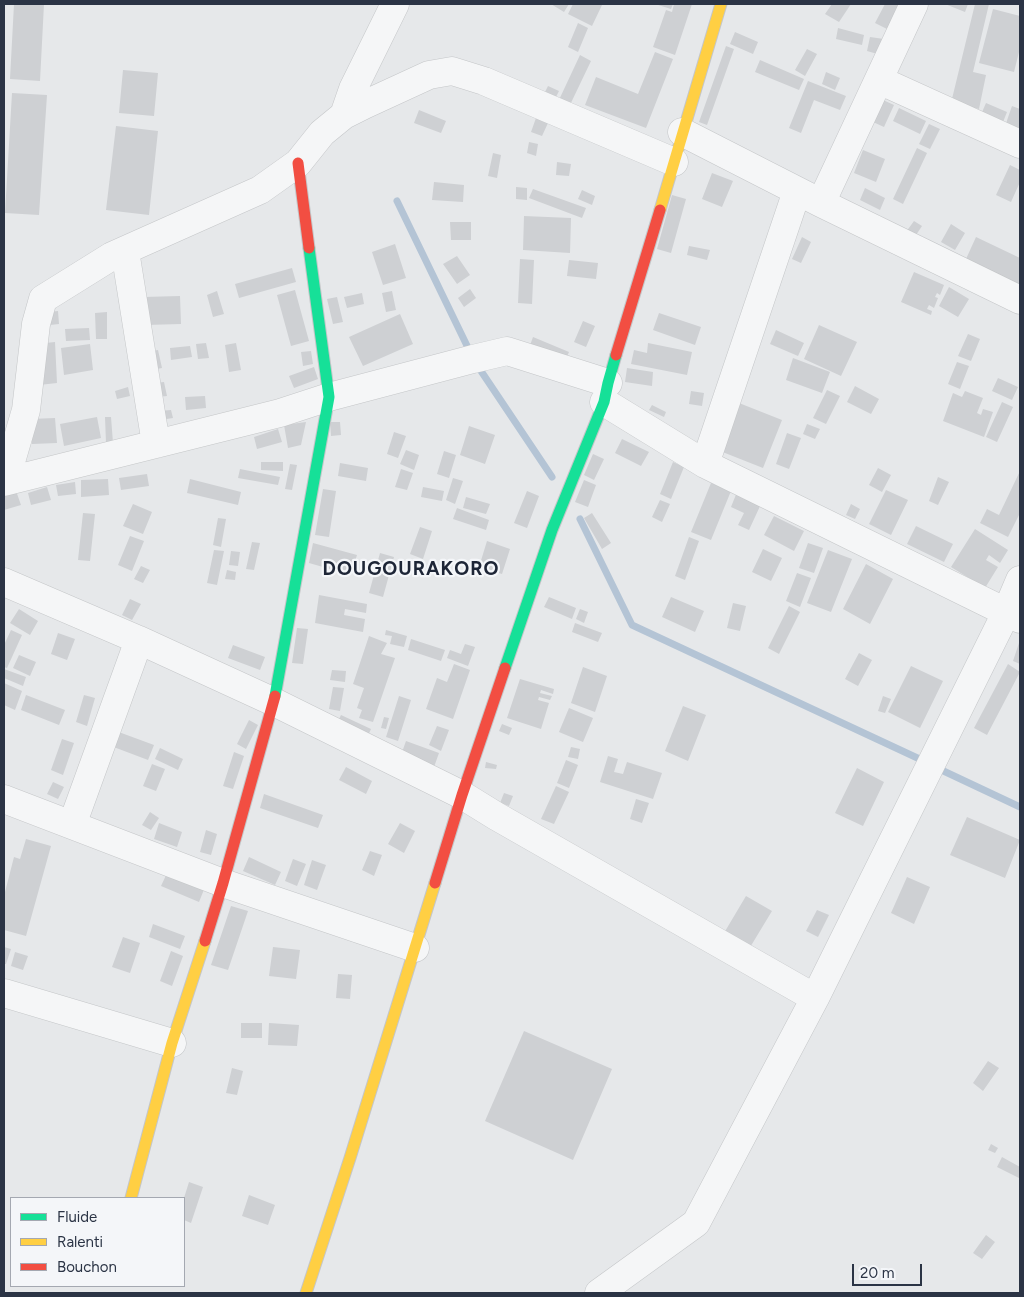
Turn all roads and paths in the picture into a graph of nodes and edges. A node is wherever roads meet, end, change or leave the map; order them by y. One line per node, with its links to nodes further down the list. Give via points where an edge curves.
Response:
1 (395, 4): 5 (street, via 353,89)
2 (721, 4): 6 (main road)
3 (914, 4): 4 (street)
4 (878, 80): 7 (street); 11 (street)
5 (344, 115): 8 (street, via 429,76 452,71 484,81); 9 (street, via 322,133)
6 (682, 132): 8 (main road); 10 (street)
7 (1020, 144)
8 (674, 162): 14 (main road)
9 (298, 163): 12 (street, via 260,190); 15 (main road)
10 (797, 191): 11 (street); 17 (street)
11 (821, 203): 13 (street)
12 (125, 250): 16 (street); 18 (street, via 43,298 36,324 26,410)
13 (1020, 300)
14 (606, 393): 15 (street, via 507,352); 17 (street); 25 (main road, via 552,530)
15 (329, 397): 16 (street, via 280,413); 24 (main road)
16 (156, 444): 19 (street)
17 (704, 464): 22 (street)
18 (4, 477)
19 (4, 482)
20 (1020, 580): 22 (street)
21 (4, 582): 23 (street)
22 (1013, 616): 31 (street)
23 (139, 640): 24 (street); 27 (street)
24 (274, 702): 25 (street); 28 (main road)
25 (462, 795): 29 (main road); 31 (street)
26 (4, 799): 27 (street)
27 (72, 825): 28 (street)
28 (223, 883): 29 (street); 32 (main road)
29 (415, 948): 34 (main road)
30 (4, 994): 32 (street)
31 (815, 998): 35 (street, via 696,1223)
32 (172, 1043): 33 (main road)
33 (131, 1197)
34 (306, 1293)
35 (599, 1293)

